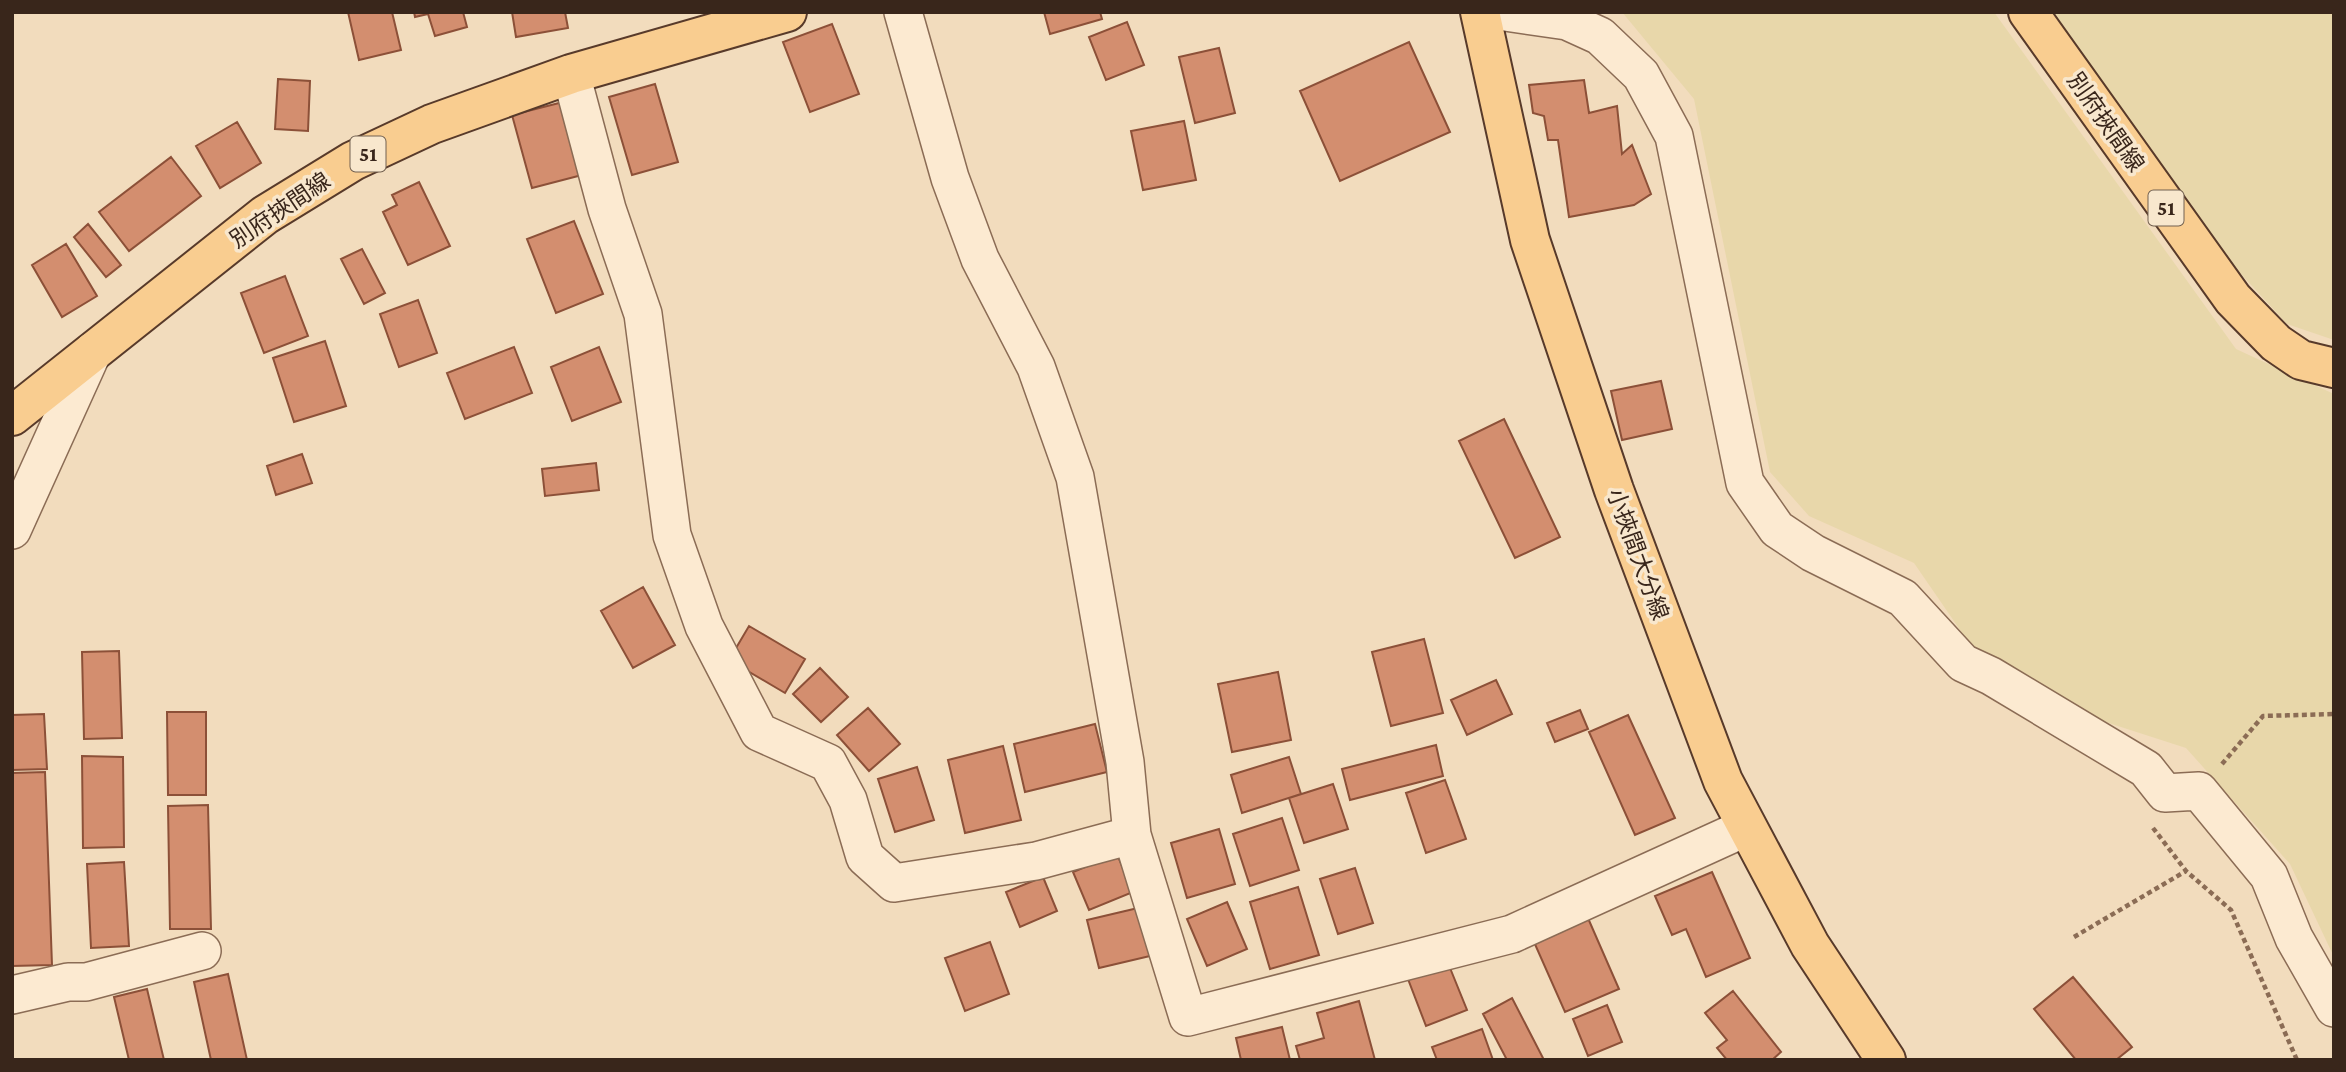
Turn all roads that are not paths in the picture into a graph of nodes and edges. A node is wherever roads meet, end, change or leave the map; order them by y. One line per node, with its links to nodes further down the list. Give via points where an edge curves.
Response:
1 (787, 12): 6 (main road, 別府挾間線 / 51)
2 (903, 12): 12 (street, via 950,178 981,259 1036,368 1075,477 1125,762)
3 (1480, 12): 11 (main road, 小挾間大分線, via 1530,240 1619,503 1723,781)
4 (1506, 12): 15 (street, via 1567,21 1600,36 1640,75 1674,136 1745,483 1777,530 1903,598 1964,663 2146,769 2165,793 2199,791 2269,876 2294,939)
5 (2028, 12): 8 (main road, 別府挾間線 / 51, via 2233,299 2276,343 2301,360)
6 (571, 74): 7 (main road, 別府挾間線 / 51, via 432,124 308,188 265,215); 12 (street, via 607,209 643,314 672,534 704,626 760,732 828,763 848,800 865,857 894,883 1036,861)
7 (93, 351): 9 (main road, 別府挾間線 / 51); 10 (street)
8 (2334, 368)
9 (12, 416)
10 (12, 530)
11 (1747, 827): 12 (street, via 1512,934 1188,1017); 16 (main road, 小挾間大分線, via 1810,945)
12 (1132, 835)
13 (202, 951): 14 (street, via 86,982)
14 (12, 995)
15 (2334, 1008)
16 (1886, 1060)

